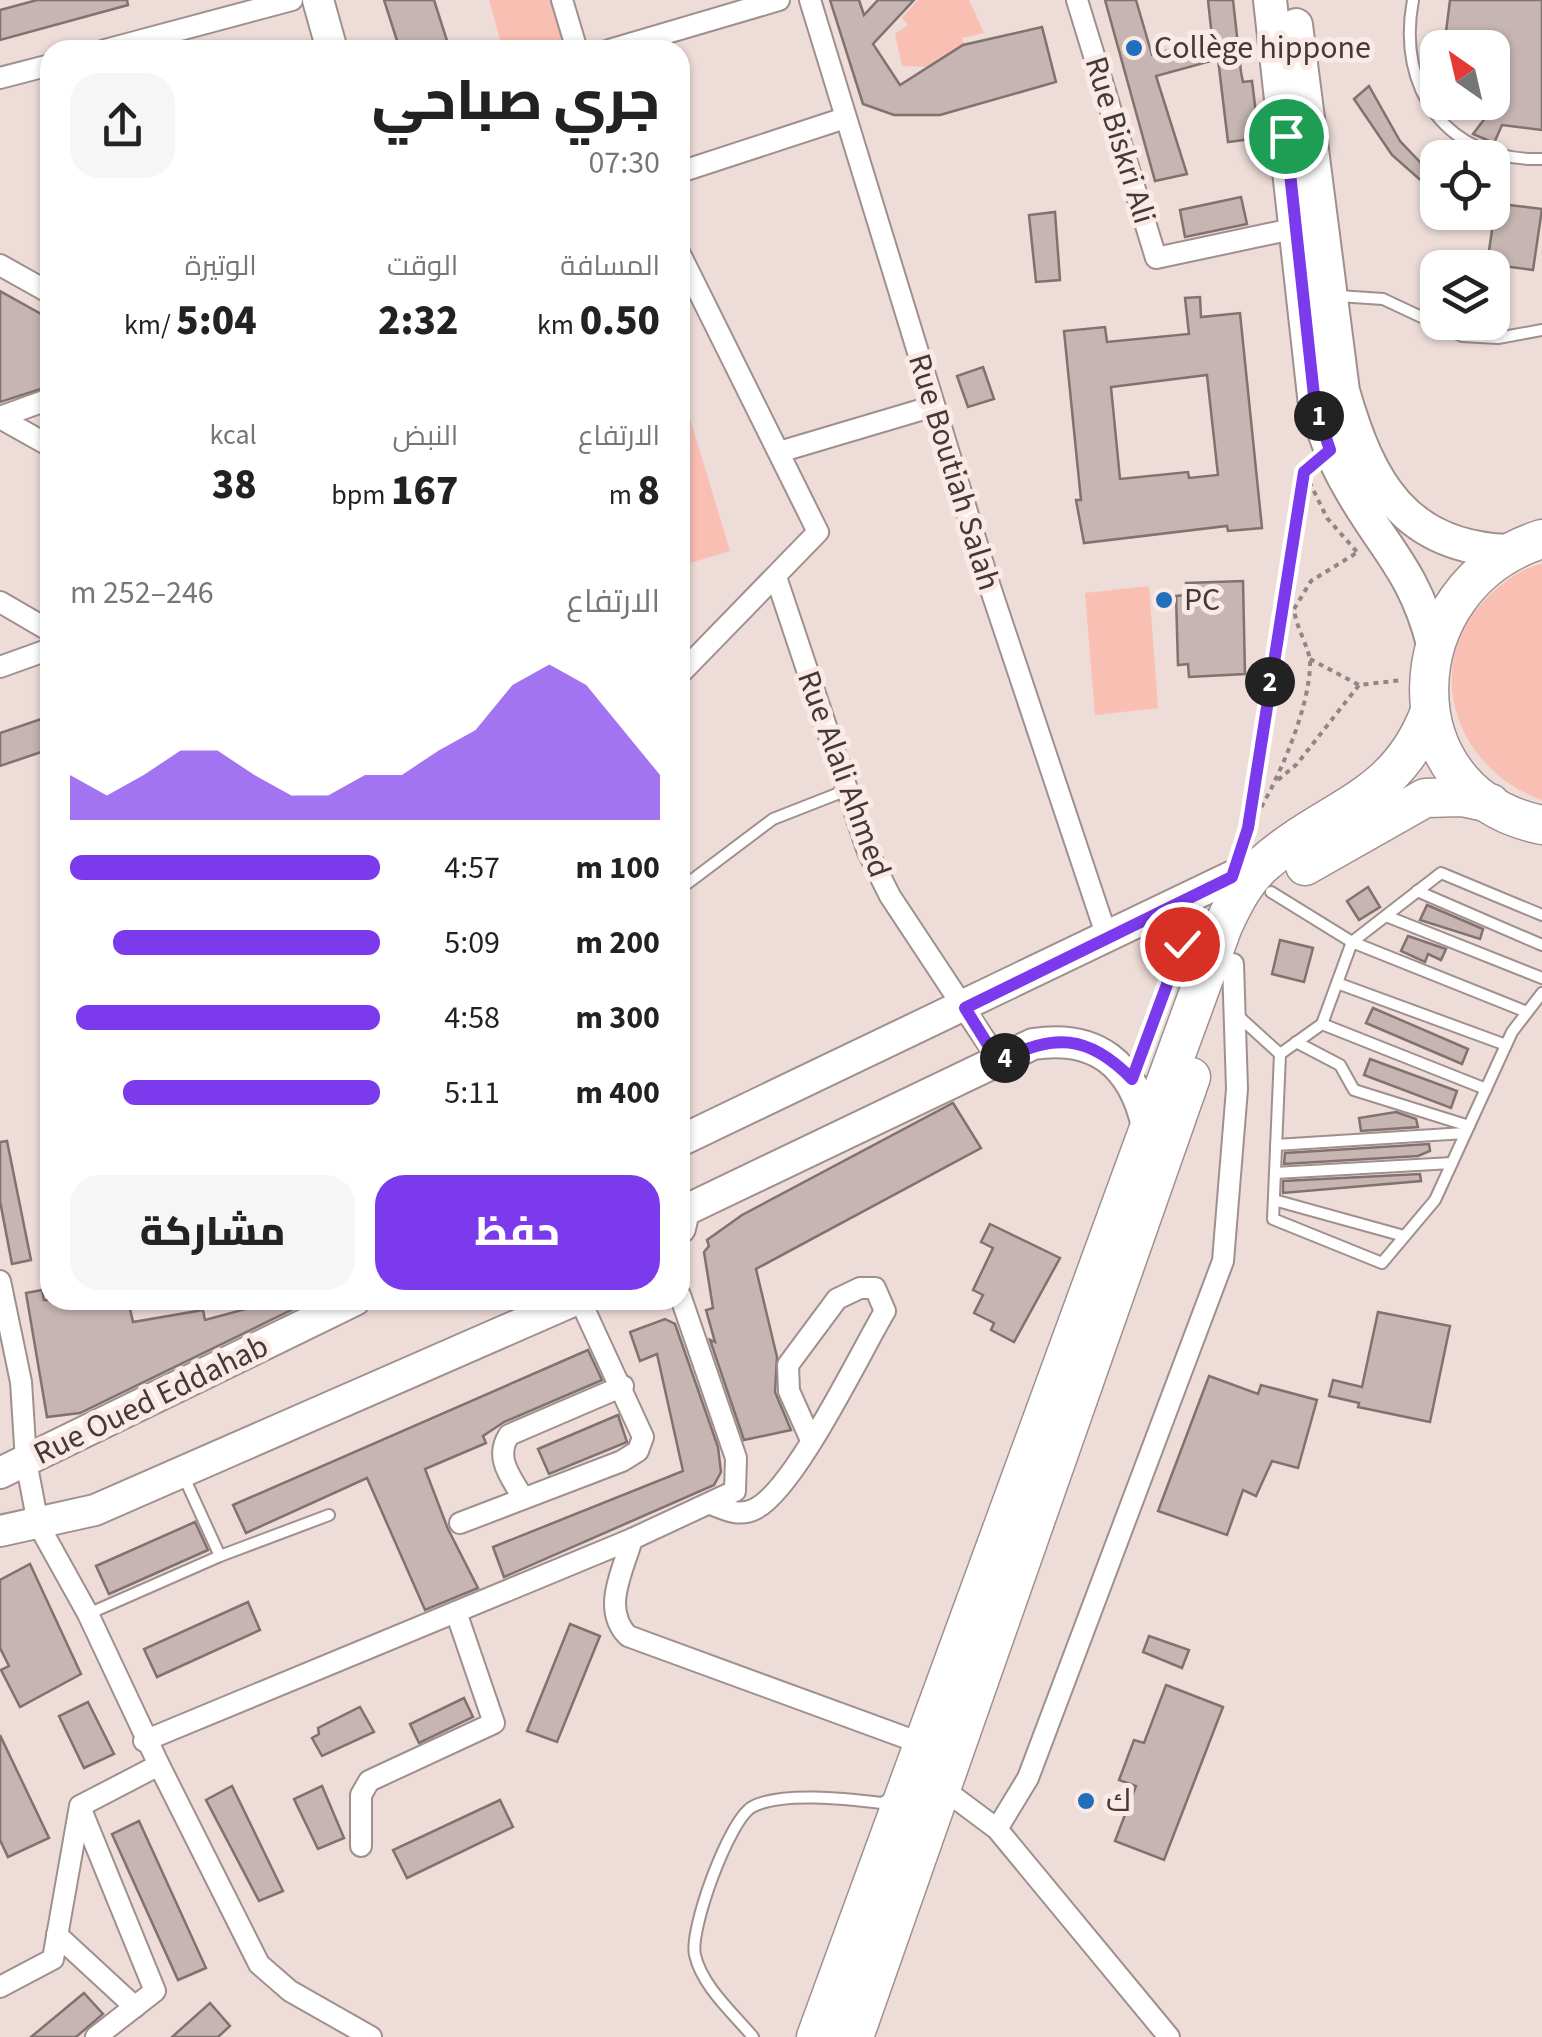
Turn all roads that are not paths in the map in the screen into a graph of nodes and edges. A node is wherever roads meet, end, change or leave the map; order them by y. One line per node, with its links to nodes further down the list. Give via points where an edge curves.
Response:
1 (292, 0): 10 (street)
2 (318, 0): 11 (main road)
3 (562, 0): 12 (street)
4 (779, 0): 13 (street)
5 (810, 0): 16 (street, Rue Boutiah Salah)
6 (1078, 0): 19 (street, Rue Biskri Ali, via 1156,258)
7 (1270, 0): 19 (main road)
8 (1292, 0): 23 (main road)
9 (1413, 0): 17 (lane, via 1406,34 1413,77 1434,115 1490,154)
10 (142, 40)
11 (329, 40)
12 (573, 40)
13 (643, 40)
14 (40, 68): 15 (street)
15 (0, 78)
16 (845, 118): 18 (street); 26 (street, Rue Boutiah Salah)
17 (1542, 160)
18 (690, 169)
19 (1297, 228): 37 (main road, via 1317,461 1350,489 1404,566 1424,608)
20 (0, 265): 22 (street)
21 (690, 274): 29 (street)
22 (40, 288)
23 (1332, 296): 24 (lane, via 1383,300 1462,336); 30 (main road, via 1343,391 1374,474 1406,515 1438,539 1472,550)
24 (1542, 330)
25 (40, 403): 27 (street)
26 (934, 406): 29 (street); 47 (street, Rue Boutiah Salah)
27 (0, 417): 28 (street)
28 (40, 440)
29 (779, 452): 31 (street, via 818,532)
30 (1525, 545): 37 (highway, via 1474,575 1449,606)
31 (776, 577): 35 (street); 38 (street, Rue Alali Ahmed)
32 (0, 602): 33 (street)
33 (40, 618)
34 (40, 653): 36 (street)
35 (690, 664)
36 (0, 667)
37 (1430, 677): 39 (highway, via 1442,746 1462,778); 41 (highway, via 1412,754 1398,770 1367,798)
38 (847, 790): 42 (lane, via 773,819); 54 (street, Rue Alali Ahmed, via 890,896)
39 (1490, 803): 40 (highway); 41 (highway, via 1424,798 1297,870)
40 (1542, 824)
41 (1262, 860): 43 (highway); 48 (lane); 50 (highway, via 1257,910)
42 (690, 881)
43 (1233, 889): 47 (main road); 62 (lane, via 1186,938); 64 (highway)
44 (1417, 892): 45 (lane, via 1441,873); 46 (lane); 49 (lane)
45 (1542, 914)
46 (1386, 916): 48 (lane); 51 (lane)
47 (1108, 940): 54 (main road)
48 (1352, 942): 52 (lane); 56 (lane)
49 (1542, 945)
50 (1233, 964): 55 (street); 97 (highway)
51 (1542, 978)
52 (1337, 982): 57 (lane); 59 (lane)
53 (1542, 992): 56 (lane)
54 (965, 1008): 61 (street, Rue Alali Ahmed); 66 (main road)
55 (1234, 1012): 60 (lane); 99 (street, via 1237,1089 1223,1261 1028,1778)
56 (1527, 1012): 59 (lane)
57 (1322, 1024): 58 (lane); 63 (lane)
58 (1296, 1042): 60 (lane); 65 (lane, via 1340,1065 1354,1090)
59 (1506, 1045): 63 (lane)
60 (1280, 1054): 67 (lane)
61 (998, 1061): 62 (main road, via 1033,1044 1062,1040 1112,1059); 71 (main road)
62 (1132, 1079): 64 (main road)
63 (1486, 1088): 65 (lane)
64 (1147, 1126): 95 (highway)
65 (1467, 1130): 67 (lane); 68 (lane)
66 (690, 1137)
67 (1276, 1145): 69 (lane)
68 (1452, 1162): 69 (lane); 72 (lane, via 1435,1200)
69 (1276, 1174): 70 (lane)
70 (1274, 1200): 72 (lane); 72 (lane, via 1274,1219 1382,1263)
71 (690, 1209)
72 (1404, 1236)
73 (0, 1281): 78 (street)
74 (335, 1310): 82 (main road, Rue Oued Eddahab)
75 (555, 1310): 83 (main road)
76 (583, 1310): 80 (street)
77 (685, 1310): 85 (street, via 736,1458 735,1491)
78 (6, 1339): 79 (street)
79 (10, 1384): 82 (street)
80 (623, 1386): 84 (street, via 643,1437 638,1451); 84 (street, via 509,1434 502,1446 504,1466)
81 (810, 1438): 81 (street, via 885,1310 875,1288 837,1299 788,1365 789,1391); 85 (street, via 783,1485 756,1509 738,1514)
82 (13, 1467): 88 (street)
83 (182, 1474): 88 (main road, via 95,1510); 91 (lane)
84 (524, 1498): 87 (street)
85 (711, 1504): 90 (street)
86 (328, 1515): 91 (lane)
87 (460, 1522)
88 (38, 1524): 89 (main road); 93 (street)
89 (0, 1531)
90 (632, 1539): 92 (street); 95 (street, via 613,1604 616,1624 628,1636)
91 (220, 1556): 93 (lane)
92 (456, 1612): 94 (street); 100 (street, via 494,1723 369,1781 362,1794)
93 (88, 1614): 94 (street)
94 (144, 1741): 96 (street)
95 (923, 1744): 97 (highway)
96 (158, 1765): 98 (street); 105 (street, via 259,1964)
97 (924, 1788): 99 (street); 106 (lane, via 882,1802 771,1800 749,1808 733,1825 693,1938 708,1984); 107 (highway); 108 (highway)
98 (80, 1806): 101 (street); 103 (street, via 155,1991)
99 (997, 1829): 109 (street)
100 (361, 1846)
101 (57, 1935): 102 (street, via 53,1959); 103 (street)
102 (0, 1987)
103 (135, 2007): 104 (street)
104 (96, 2037)
105 (371, 2037)
106 (752, 2037)
107 (816, 2037)
108 (854, 2037)
109 (1169, 2037)

